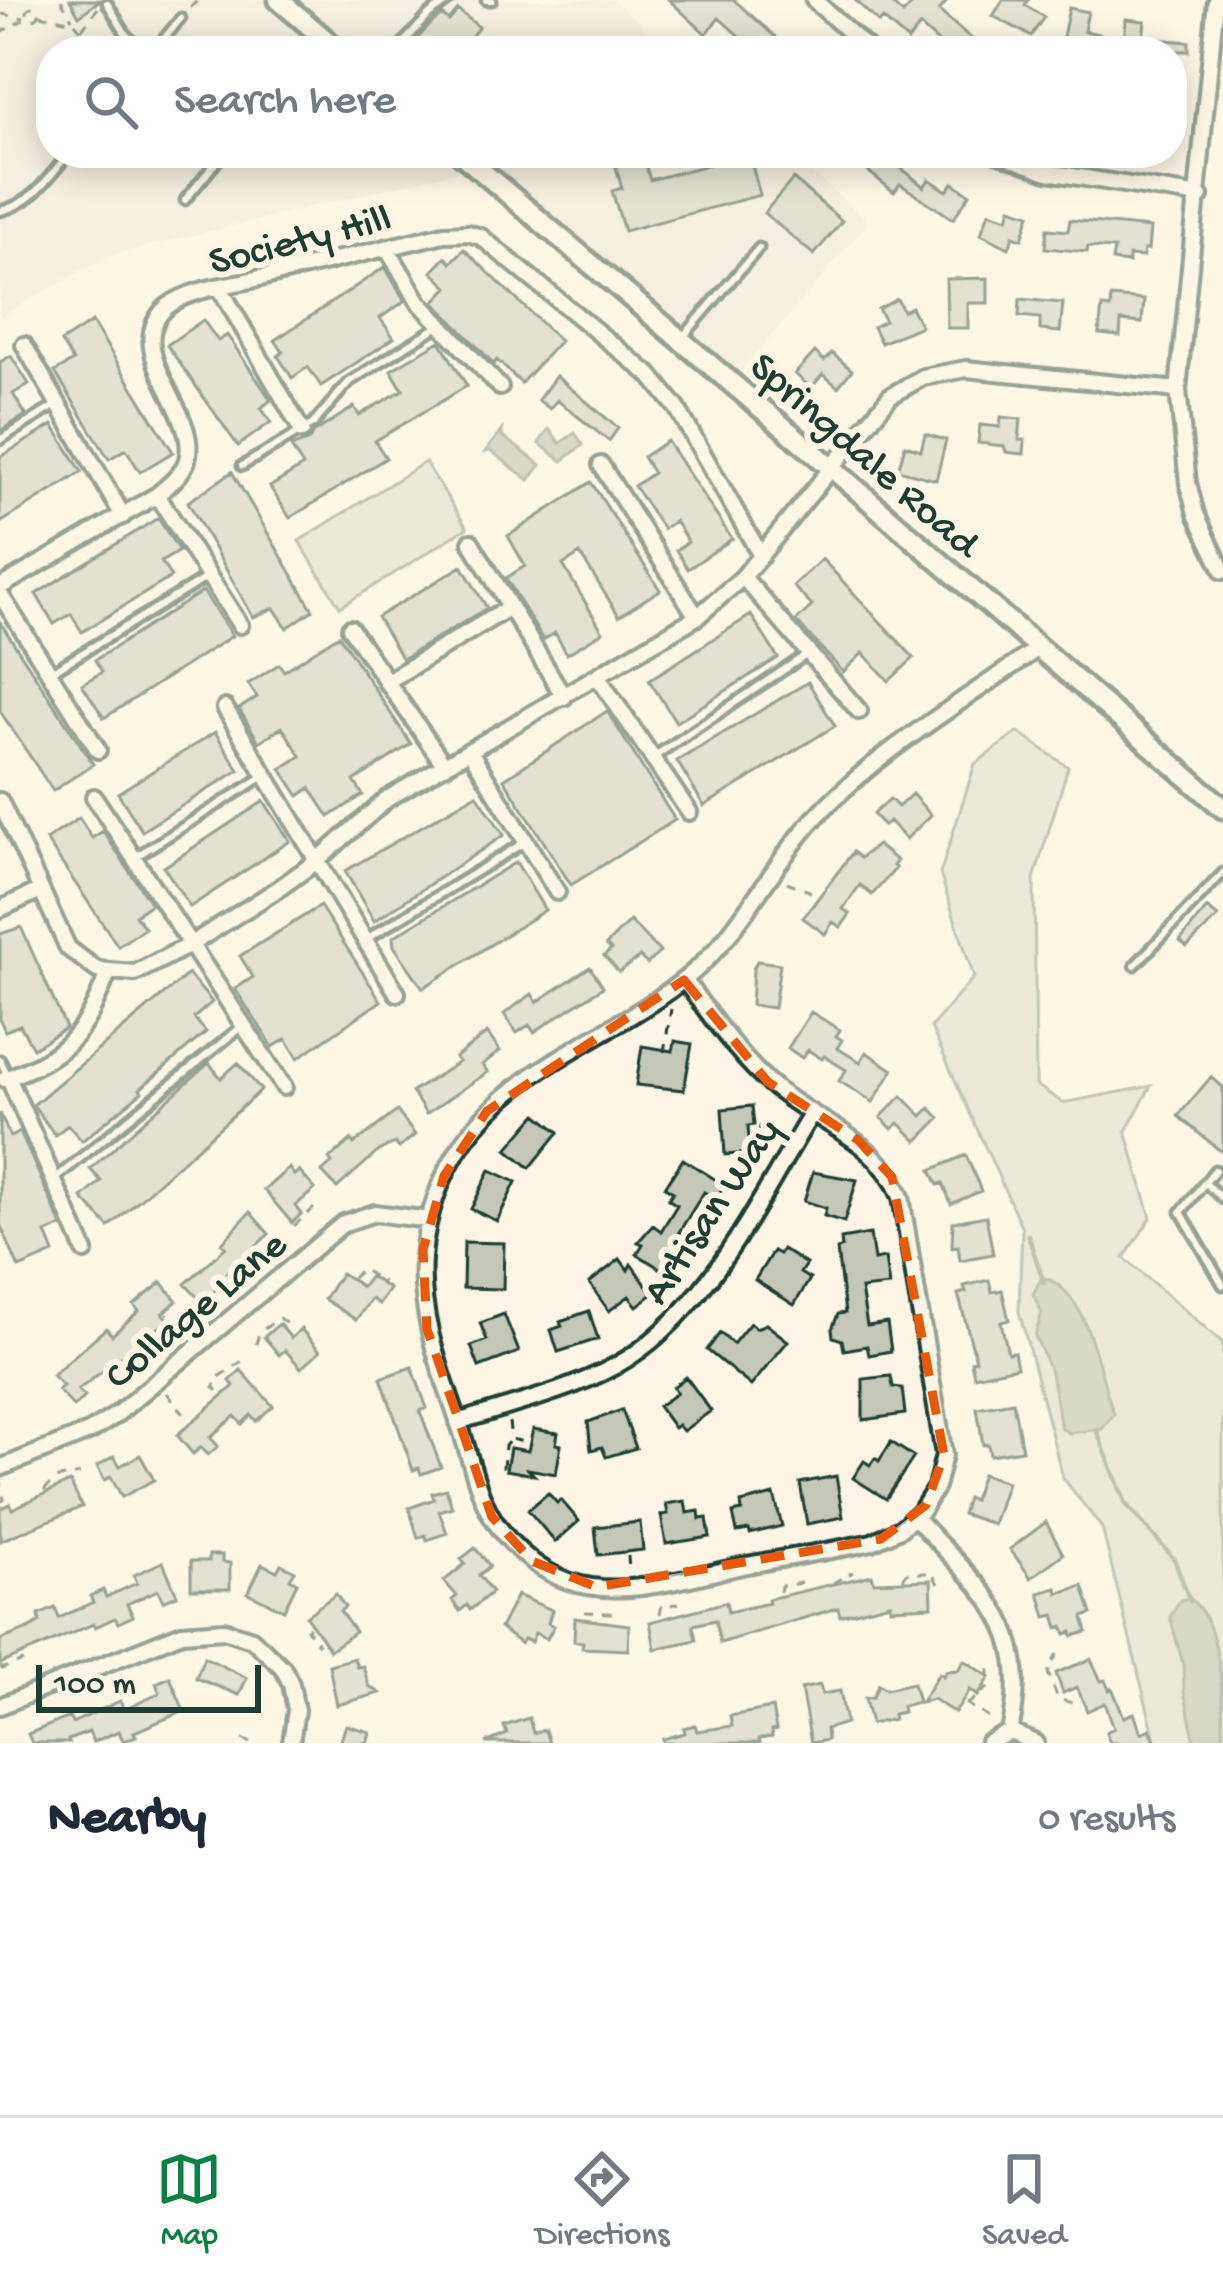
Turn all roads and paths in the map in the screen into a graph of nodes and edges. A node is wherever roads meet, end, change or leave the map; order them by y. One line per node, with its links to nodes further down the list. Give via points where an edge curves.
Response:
1 (61, 0): 13 (path)
2 (198, 0): 12 (path)
3 (279, 0): 19 (main road)
4 (450, 0): 20 (lane)
5 (814, 0): 21 (street)
6 (1216, 0): 22 (street)
7 (35, 3): 10 (path); 11 (path)
8 (102, 5): 14 (path); 17 (lane)
9 (1, 14): 11 (path)
10 (40, 15): 11 (path); 13 (path)
11 (27, 17): 15 (path)
12 (181, 19): 18 (lane)
13 (74, 22): 14 (path)
14 (80, 31): 16 (path)
15 (0, 33)
16 (85, 36)
17 (127, 36)
18 (165, 36)
19 (309, 36)
20 (410, 36)
21 (854, 36)
22 (1217, 68): 27 (street)
23 (57, 168): 29 (lane, via 36,193)
24 (212, 168): 28 (lane)
25 (478, 168): 34 (main road, Springdale Road)
26 (1036, 168): 27 (street)
27 (1200, 196): 37 (street)
28 (185, 200)
29 (0, 211)
30 (387, 248): 32 (street, Society Hill); 33 (street); 47 (street, Society Hill, via 444,234 482,237 595,327 677,408)
31 (759, 248): 34 (lane)
32 (220, 287): 39 (street); 44 (street, Society Hill, via 177,301 155,323 152,351 187,455)
33 (441, 325): 36 (street); 39 (lane, via 349,382)
34 (682, 339): 43 (main road, Springdale Road)
35 (24, 345): 38 (street)
36 (500, 387)
37 (1178, 390): 43 (street, via 966,369 922,377 890,396); 48 (street, via 1188,483)
38 (58, 404): 40 (lane); 45 (street)
39 (302, 430): 42 (lane)
40 (0, 440)
41 (601, 465): 53 (street)
42 (242, 466)
43 (833, 469): 47 (street); 56 (main road, Springdale Road)
44 (158, 496): 45 (street); 49 (street)
45 (123, 516): 51 (street)
46 (471, 542): 52 (street)
47 (761, 556): 50 (street)
48 (1223, 571)
49 (209, 576): 54 (street); 58 (lane)
50 (743, 577): 53 (street); 57 (street)
51 (0, 591): 58 (street)
52 (509, 607): 60 (street); 61 (street)
53 (698, 617): 59 (street)
54 (240, 625)
55 (350, 628): 60 (street)
56 (1038, 648): 71 (main road, Springdale Road); 86 (street, via 824,808 732,931)
57 (809, 653): 63 (street); 66 (lane)
58 (48, 674): 64 (street)
59 (598, 677): 61 (street); 66 (street)
60 (386, 682): 67 (street)
61 (564, 697): 65 (street)
62 (224, 708): 68 (street)
63 (859, 711)
64 (98, 749)
65 (470, 751): 67 (street); 73 (street)
66 (652, 758): 72 (street)
67 (446, 766): 75 (street, via 387,800)
68 (267, 775): 74 (lane); 75 (street)
69 (94, 797): 74 (street)
70 (0, 801): 78 (street)
71 (1223, 808)
72 (689, 812)
73 (526, 842): 79 (street); 82 (lane)
74 (134, 856): 83 (street)
75 (317, 861): 82 (street); 83 (street)
76 (1223, 872): 84 (lane)
77 (787, 883): 80 (path)
78 (41, 890): 81 (street); 85 (street, via 68,948)
79 (557, 892)
80 (811, 892)
81 (0, 909)
82 (364, 940): 87 (street)
83 (188, 946): 85 (street, via 135,973); 89 (street)
84 (1135, 965)
85 (108, 973): 92 (street, via 74,1041)
86 (684, 980): 94 (street, via 761,1075); 102 (street, via 494,1105 457,1152)
87 (397, 993)
88 (671, 1009): 90 (path)
89 (242, 1027): 93 (street); 98 (lane)
90 (664, 1052)
91 (0, 1060): 92 (lane)
92 (4, 1079): 98 (street)
93 (284, 1087)
94 (812, 1113): 123 (street, Artisan Way, via 699,1294 666,1330 598,1374); 132 (street, via 872,1152 902,1197 945,1445 940,1476)
95 (776, 1141): 96 (path, via 761,1123)
96 (742, 1165)
97 (1215, 1170): 99 (lane)
98 (54, 1180): 105 (street)
99 (1204, 1183): 100 (lane); 109 (lane, via 1181,1212)
100 (1223, 1199)
101 (307, 1202): 103 (path, via 313,1209)
102 (428, 1220): 123 (street, via 424,1307); 126 (street, Collage Lane, via 375,1213 344,1222 116,1415)
103 (294, 1226)
104 (259, 1246): 106 (path)
105 (85, 1251)
106 (250, 1260)
107 (352, 1278): 108 (path, via 362,1269)
108 (383, 1282)
109 (1223, 1285)
110 (221, 1288): 111 (path)
111 (210, 1302)
112 (167, 1313): 113 (path)
113 (164, 1328)
114 (292, 1328): 115 (path, via 279,1318)
115 (256, 1344)
116 (141, 1350): 118 (path)
117 (244, 1360): 119 (path, via 216,1379)
118 (122, 1361)
119 (218, 1391)
120 (166, 1393): 121 (path)
121 (187, 1417)
122 (508, 1420): 124 (path)
123 (458, 1422): 132 (street, via 499,1528 532,1561 581,1585 645,1585 859,1545)
124 (512, 1439): 125 (path); 127 (path)
125 (524, 1442)
126 (0, 1468)
127 (503, 1468)
128 (80, 1474): 130 (path, via 54,1479)
129 (2, 1482): 131 (path)
130 (44, 1491)
131 (0, 1502)
132 (915, 1517): 154 (street, via 1005,1623 1015,1680)
133 (628, 1556): 135 (path)
134 (850, 1562): 138 (path, via 853,1574)
135 (629, 1571)
136 (903, 1579): 139 (path, via 932,1573)
137 (801, 1582): 140 (path)
138 (833, 1583)
139 (941, 1589)
140 (780, 1592)
141 (679, 1604): 143 (path, via 662,1605)
142 (585, 1612): 144 (path, via 613,1612)
143 (660, 1614)
144 (615, 1619)
145 (310, 1627): 146 (path)
146 (319, 1645)
147 (1058, 1654): 151 (path, via 1048,1673 1054,1694)
148 (23, 1661): 150 (path)
149 (989, 1661): 153 (path, via 989,1687 967,1704)
150 (1, 1666)
151 (1072, 1702)
152 (0, 1706): 157 (street, via 182,1633 224,1630 252,1639 283,1668 296,1711)
153 (992, 1720)
154 (1010, 1732): 158 (street); 159 (street)
155 (243, 1739): 156 (path)
156 (251, 1743)
157 (291, 1743)
158 (988, 1743)
159 (1036, 1743)

